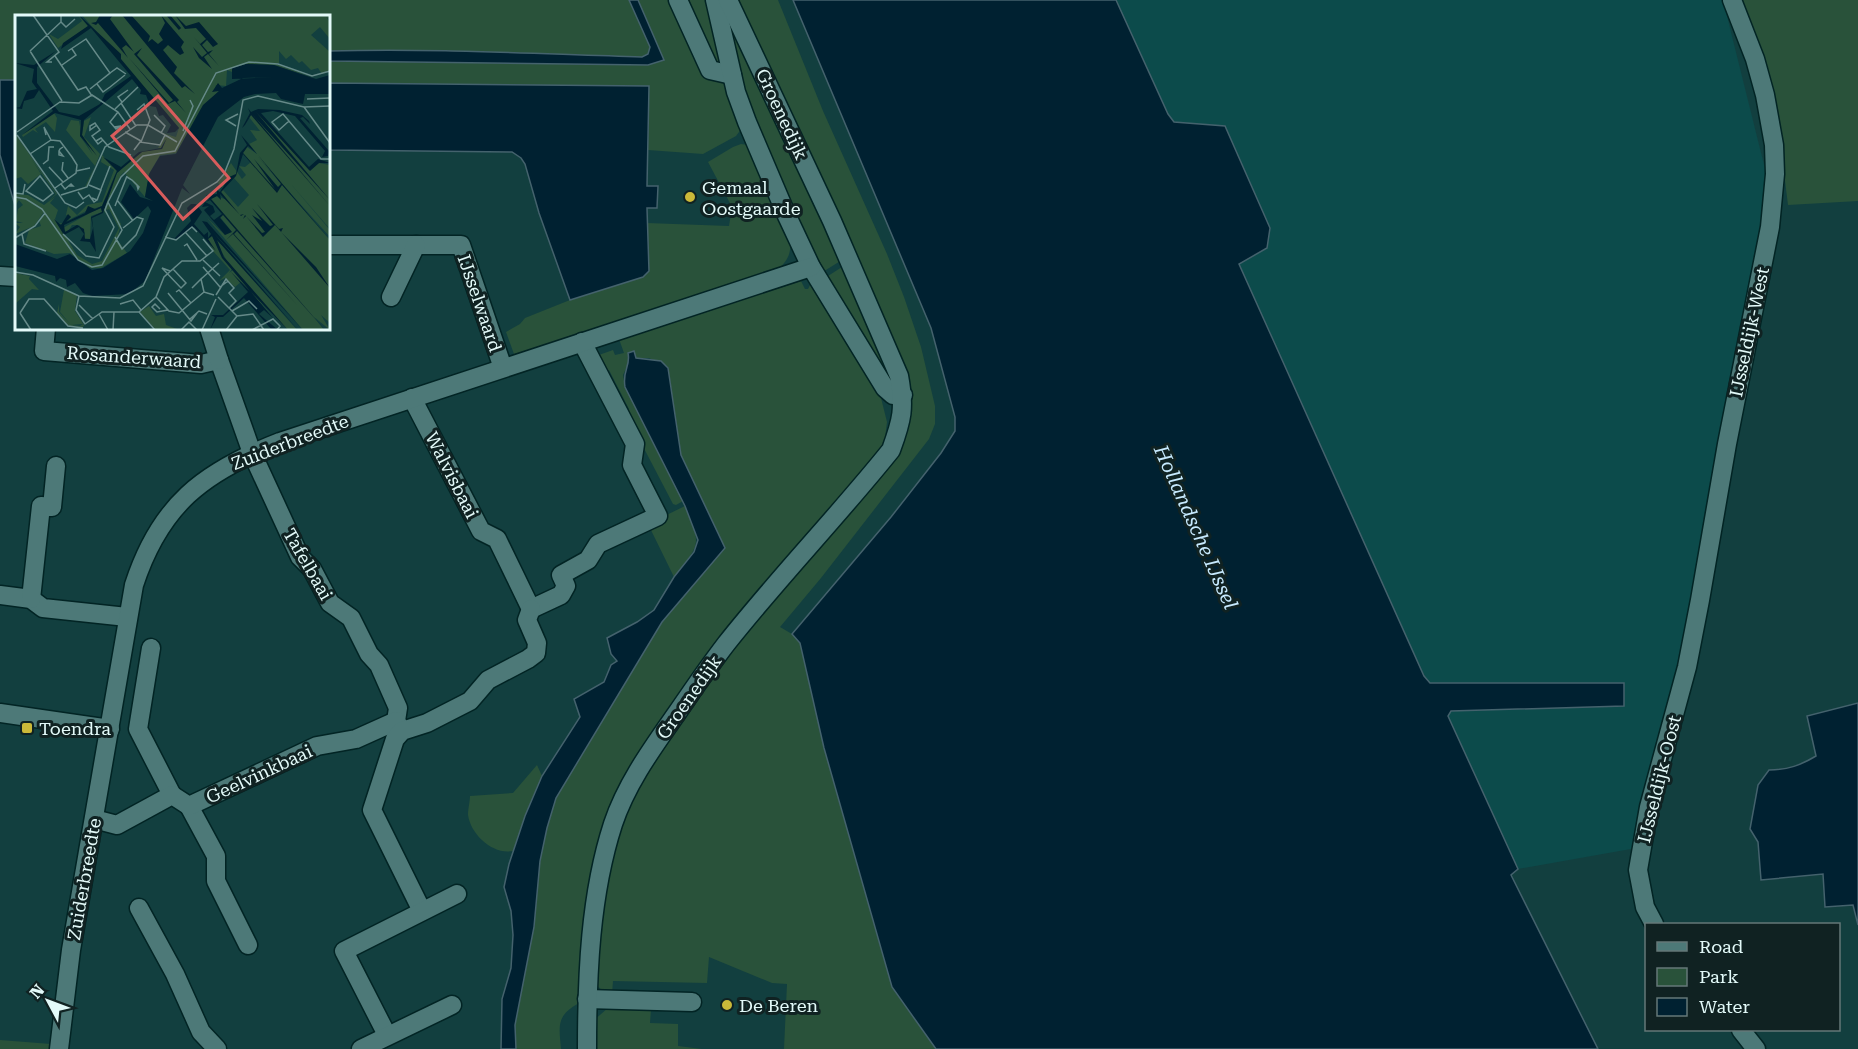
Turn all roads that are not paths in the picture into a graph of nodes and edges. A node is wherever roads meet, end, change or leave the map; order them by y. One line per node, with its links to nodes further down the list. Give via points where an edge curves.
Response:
1 (678, 0): 5 (street, Groenedijk, via 711,70)
2 (715, 0): 5 (street, Groenedijk)
3 (728, 0): 17 (street, Groenedijk, via 832,221 899,376)
4 (1732, 0): 26 (street, IJsseldijk-West, via 1765,95 1776,174 1770,227 1726,444)
5 (732, 75): 8 (street, Groenedijk, via 747,122)
6 (330, 244): 7 (street, IJsselwaard)
7 (416, 245): 11 (street); 16 (street, IJsselwaard, via 460,245)
8 (811, 267): 14 (street, Zuiderbreedte); 17 (street, Groenedijk, via 885,388 893,395)
9 (0, 276): 10 (street)
10 (15, 277)
11 (391, 297)
12 (46, 330): 15 (street, Rosanderwaard, via 44,351 201,364)
13 (210, 330): 15 (street)
14 (582, 342): 16 (street, Zuiderbreedte); 23 (street, via 635,444 632,465 658,516 598,544 588,560 561,575 566,586 561,595)
15 (219, 360): 19 (street, Rosanderwaard)
16 (503, 368): 18 (street, Zuiderbreedte)
17 (903, 395): 38 (street, Groenedijk, via 901,421 891,450 728,642 626,792 614,822 600,880)
18 (412, 398): 19 (street, Zuiderbreedte); 23 (street, Walvisbaai, via 481,531 497,539)
19 (252, 453): 24 (street, Zuiderbreedte, via 219,469 169,514 140,564); 28 (street, Tafelbaai, via 300,557 312,569 330,603 351,618 379,665 398,708)
20 (56, 466): 22 (street, via 52,507 41,506)
21 (0, 595): 22 (street)
22 (32, 599): 24 (street, via 43,608)
23 (531, 609): 28 (street, Geelvinkbaai, via 527,620 537,643 536,653 488,680 470,701 427,723)
24 (127, 618): 29 (street, Zuiderbreedte)
25 (151, 648): 30 (street, Geelvinkbaai, via 138,729)
26 (1687, 667): 36 (street, IJsseldijk-Oost, via 1649,807 1638,870 1645,907)
27 (0, 713): 29 (street)
28 (399, 726): 31 (street, Geelvinkbaai, via 317,746); 35 (street, via 372,810)
29 (110, 729): 32 (street, Zuiderbreedte)
30 (172, 795): 31 (street, Geelvinkbaai); 32 (street, via 117,825)
31 (189, 806): 37 (street, Geelvinkbaai, via 216,856 216,881)
32 (94, 819): 43 (street, Zuiderbreedte, via 71,950)
33 (457, 894): 35 (street)
34 (139, 908): 44 (street, via 201,1032)
35 (423, 911): 42 (street, via 344,951)
36 (1653, 923)
37 (248, 945)
38 (588, 999): 39 (street); 46 (street, Groenedijk)
39 (692, 1002)
40 (452, 1005): 42 (street)
41 (1742, 1031): 47 (street)
42 (387, 1035): 45 (street)
43 (59, 1049)
44 (217, 1049)
45 (360, 1049)
46 (587, 1049)
47 (1756, 1049)

